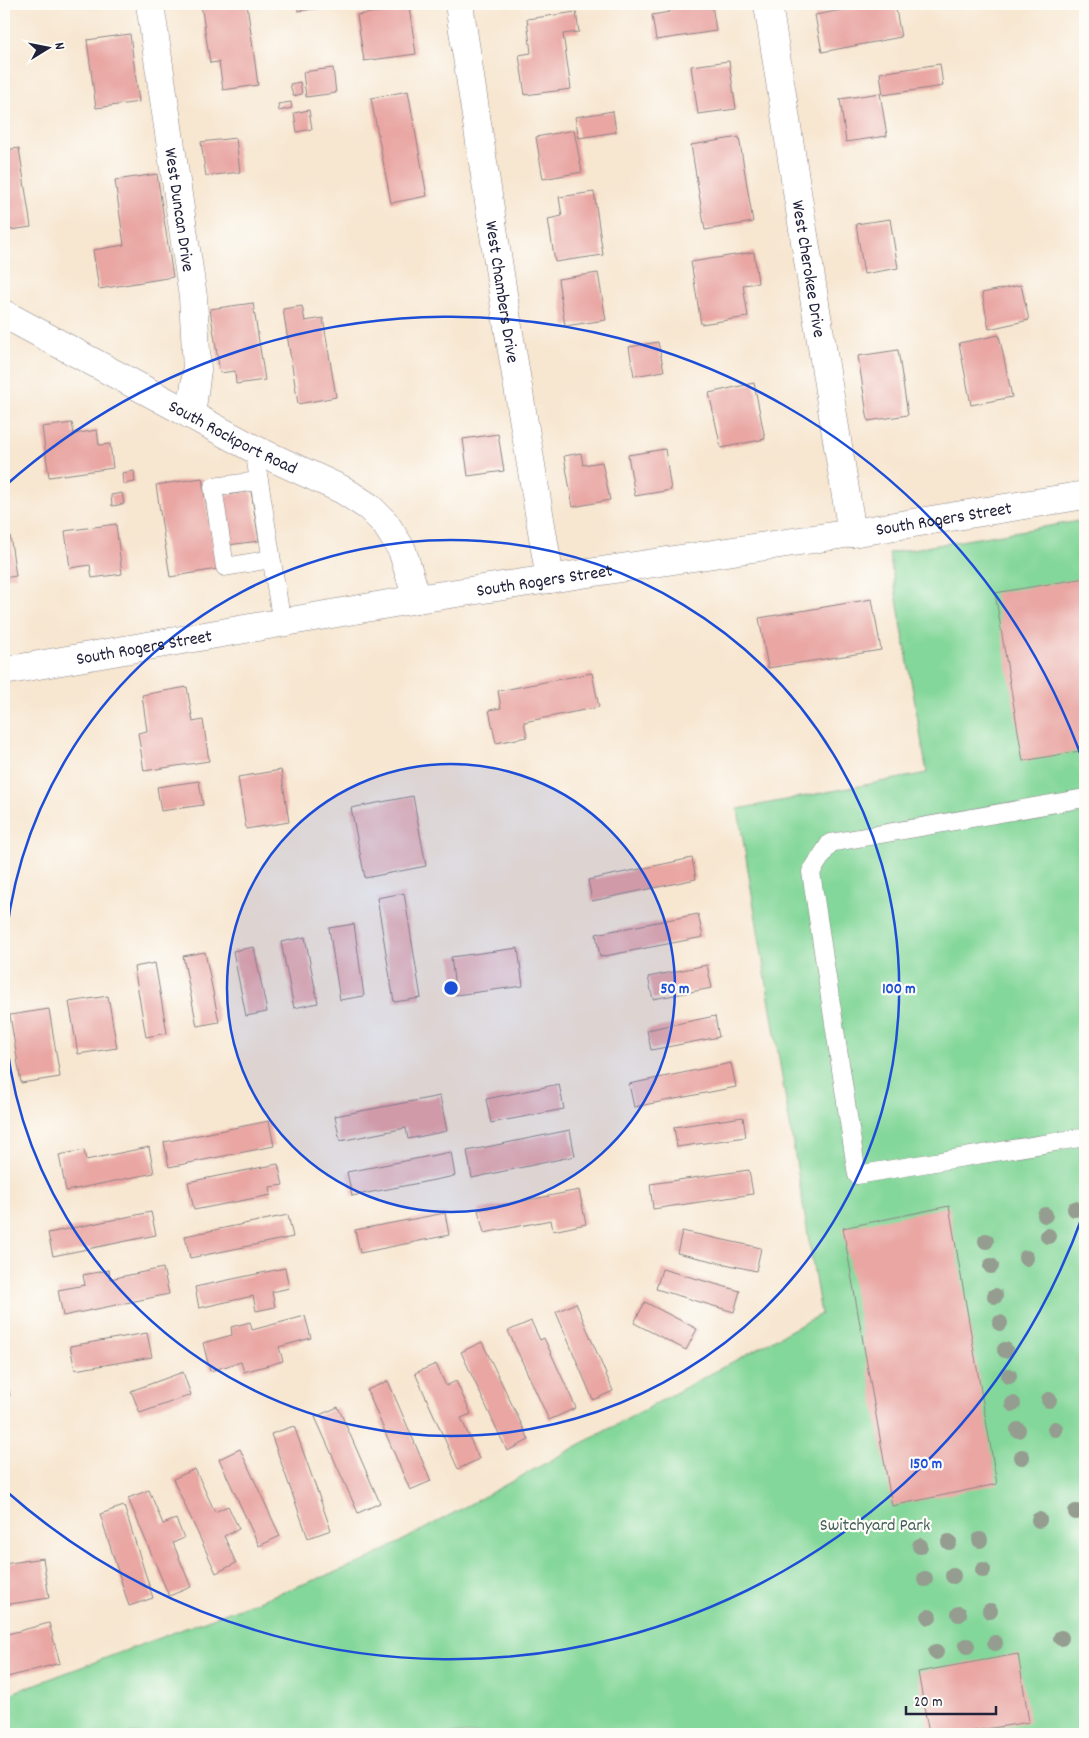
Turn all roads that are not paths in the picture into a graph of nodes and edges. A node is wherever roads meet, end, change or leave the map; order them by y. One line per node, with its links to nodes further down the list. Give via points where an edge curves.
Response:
1 (150, 4): 5 (street, West Duncan Drive, via 193,297 197,370)
2 (459, 4): 11 (street, West Chambers Drive)
3 (768, 4): 9 (street, West Cherokee Drive)
4 (4, 314): 5 (street, South Rockport Road)
5 (191, 415): 6 (street, South Rockport Road)
6 (254, 449): 7 (lane); 12 (street, South Rockport Road, via 343,490 369,508 384,523 402,550)
7 (258, 481): 10 (lane); 10 (lane, via 213,488 225,567)
8 (1085, 495): 9 (street, South Rogers Street)
9 (852, 533): 11 (street, South Rogers Street)
10 (271, 559): 13 (lane)
11 (550, 579): 12 (street, South Rogers Street)
12 (417, 599): 13 (street, South Rogers Street)
13 (282, 624): 14 (street, South Rogers Street)
14 (4, 671)
15 (1085, 798): 16 (lane, via 830,842 810,872 857,1175)
16 (1085, 1137)

